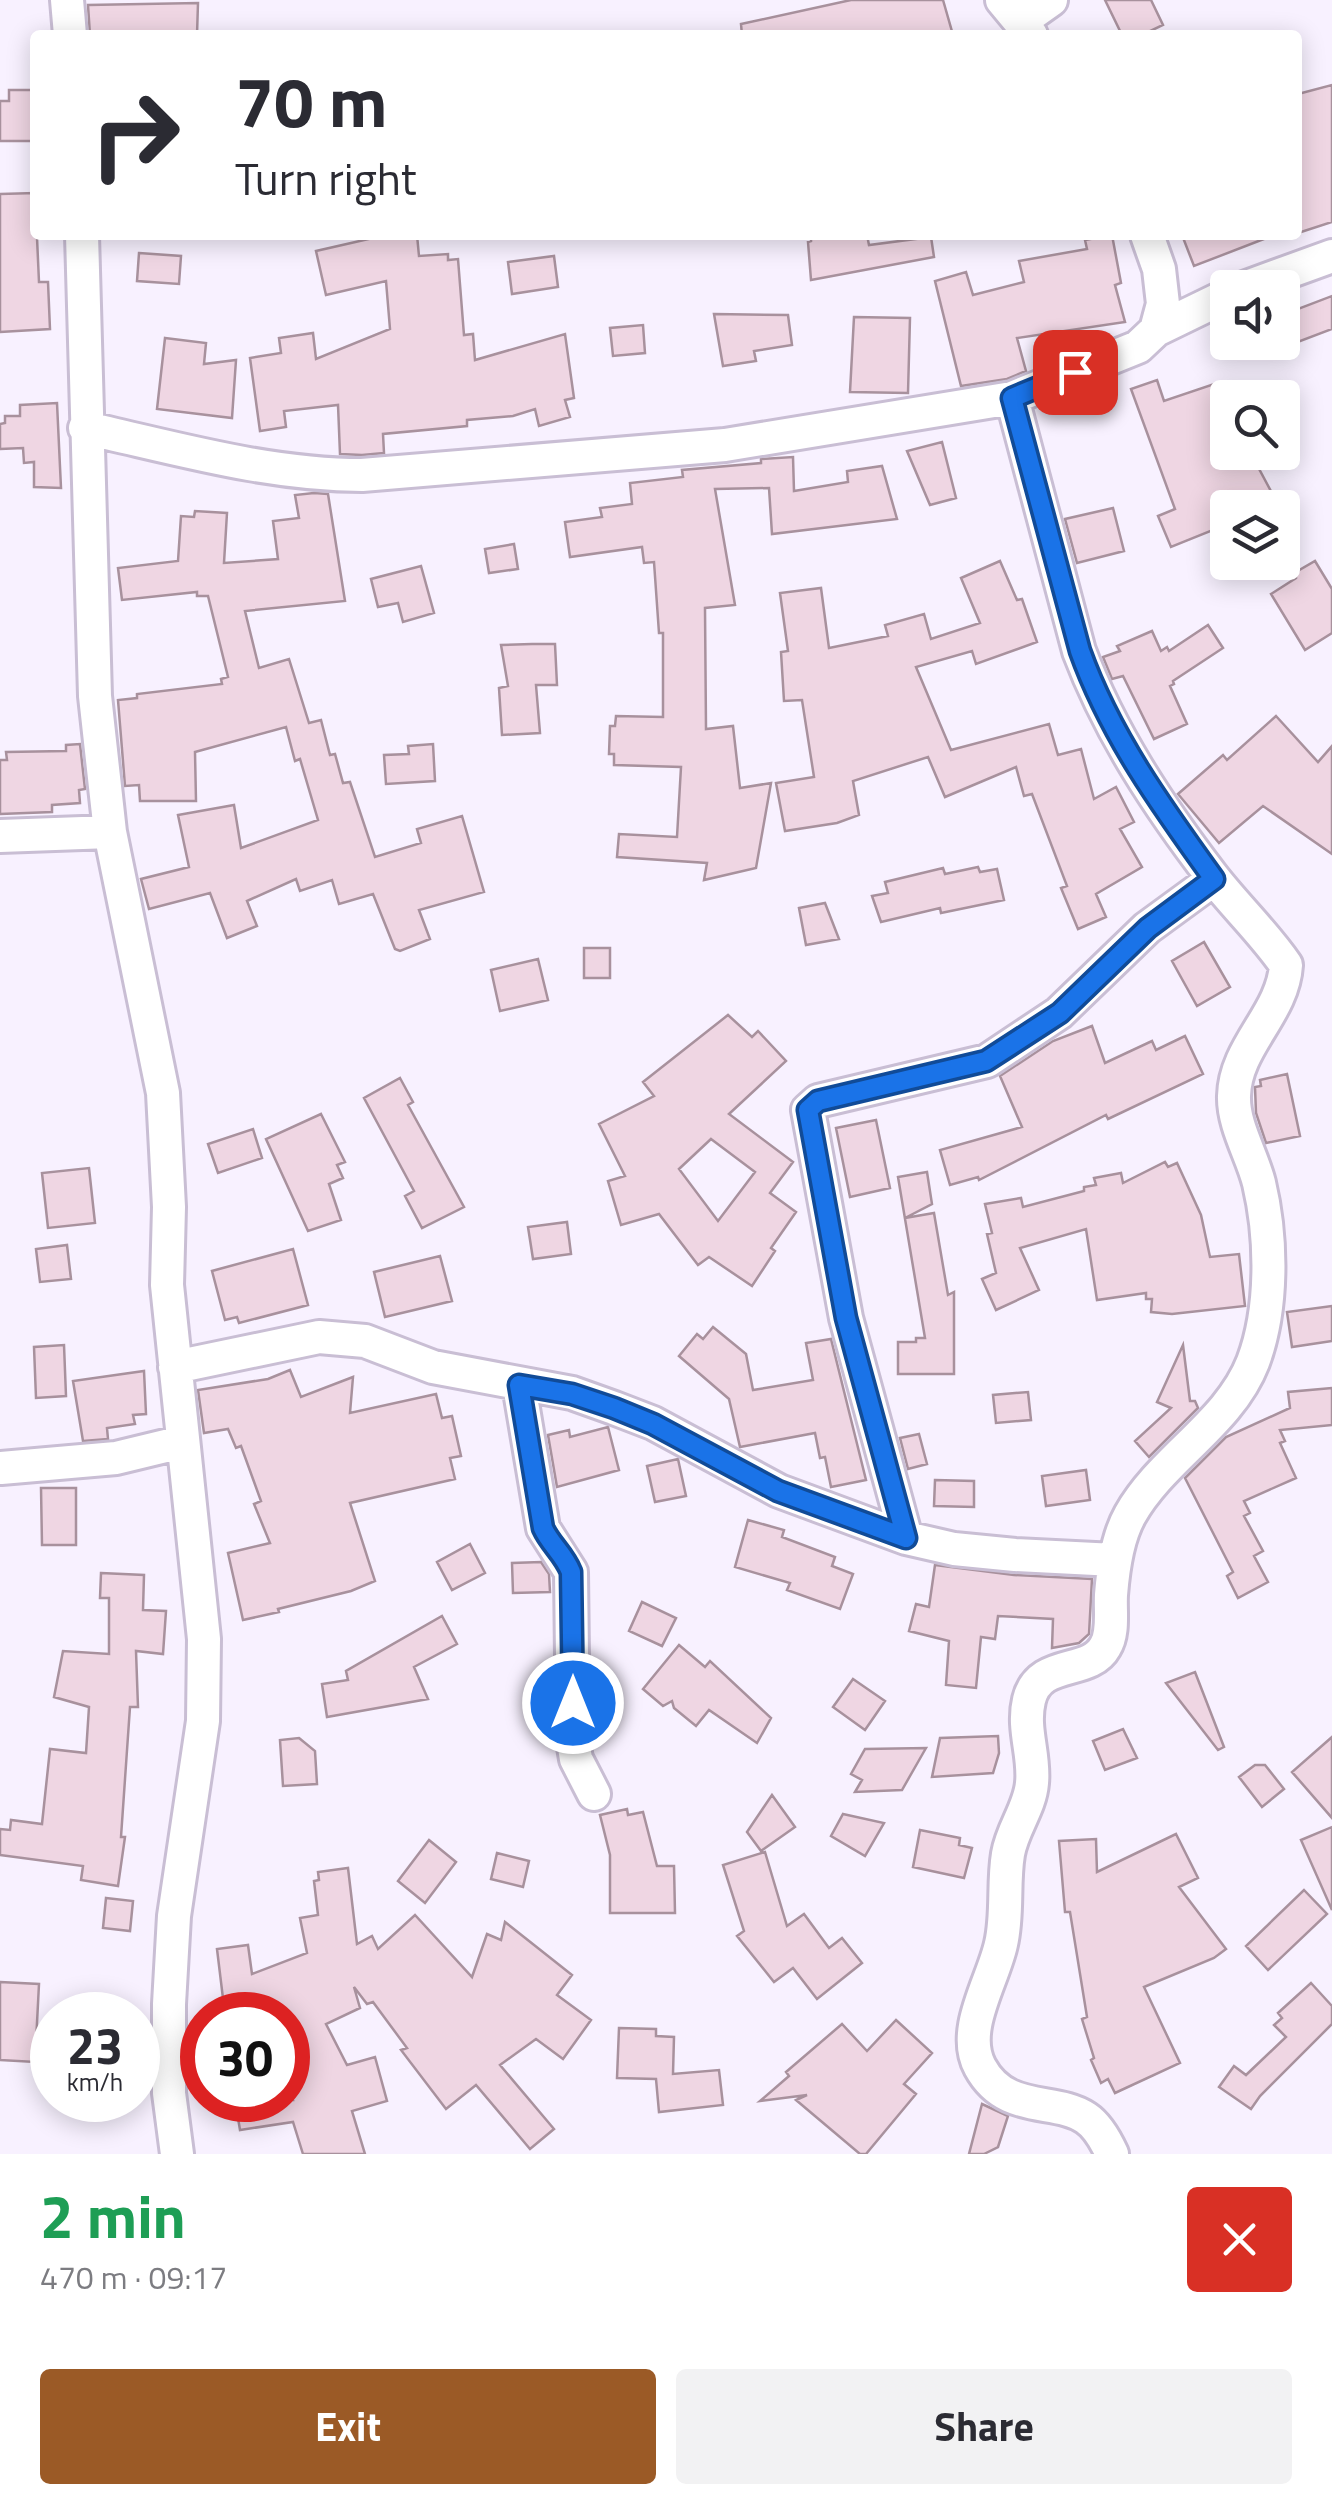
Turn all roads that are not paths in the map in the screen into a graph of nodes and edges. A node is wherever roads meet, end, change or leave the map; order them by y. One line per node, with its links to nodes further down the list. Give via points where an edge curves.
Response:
1 (67, 0): 4 (street)
2 (1052, 0): 3 (street)
3 (1018, 19)
4 (70, 30)
5 (82, 240): 12 (street)
6 (1149, 240): 10 (street, via 1163,304)
7 (1332, 256): 8 (street)
8 (1294, 270)
9 (1210, 303): 10 (street)
10 (1156, 330): 11 (street, via 1138,346)
11 (1012, 398): 12 (street, via 725,445 362,475 318,475); 15 (street, via 1093,688 1138,773)
12 (85, 428): 13 (street, via 95,696)
13 (110, 832): 14 (street); 16 (street, via 162,1092 166,1285)
14 (0, 836)
15 (1214, 879): 20 (street, via 1148,928 1060,1013 986,1061 818,1101 808,1110 846,1318); 21 (street, via 1286,965 1279,995 1237,1071 1234,1099 1259,1183 1267,1241 1262,1326 1240,1386 1142,1496)
16 (175, 1366): 17 (street, via 343,1337 433,1367); 18 (street)
17 (519, 1385): 20 (street, via 614,1408 778,1491); 22 (street, via 543,1528 571,1572 572,1741)
18 (182, 1442): 19 (street, via 116,1458); 23 (street, via 204,1655 203,1721 174,1916 169,2094)
19 (1, 1468)
20 (906, 1538): 21 (street, via 984,1552)
21 (1115, 1560): 24 (street, via 1105,1647 1094,1658 1044,1676 1029,1700 1032,1783 1007,1857 1004,1929 974,2045 994,2084 1034,2106 1084,2116)
22 (594, 1794)
23 (176, 2154)
24 (1112, 2154)

